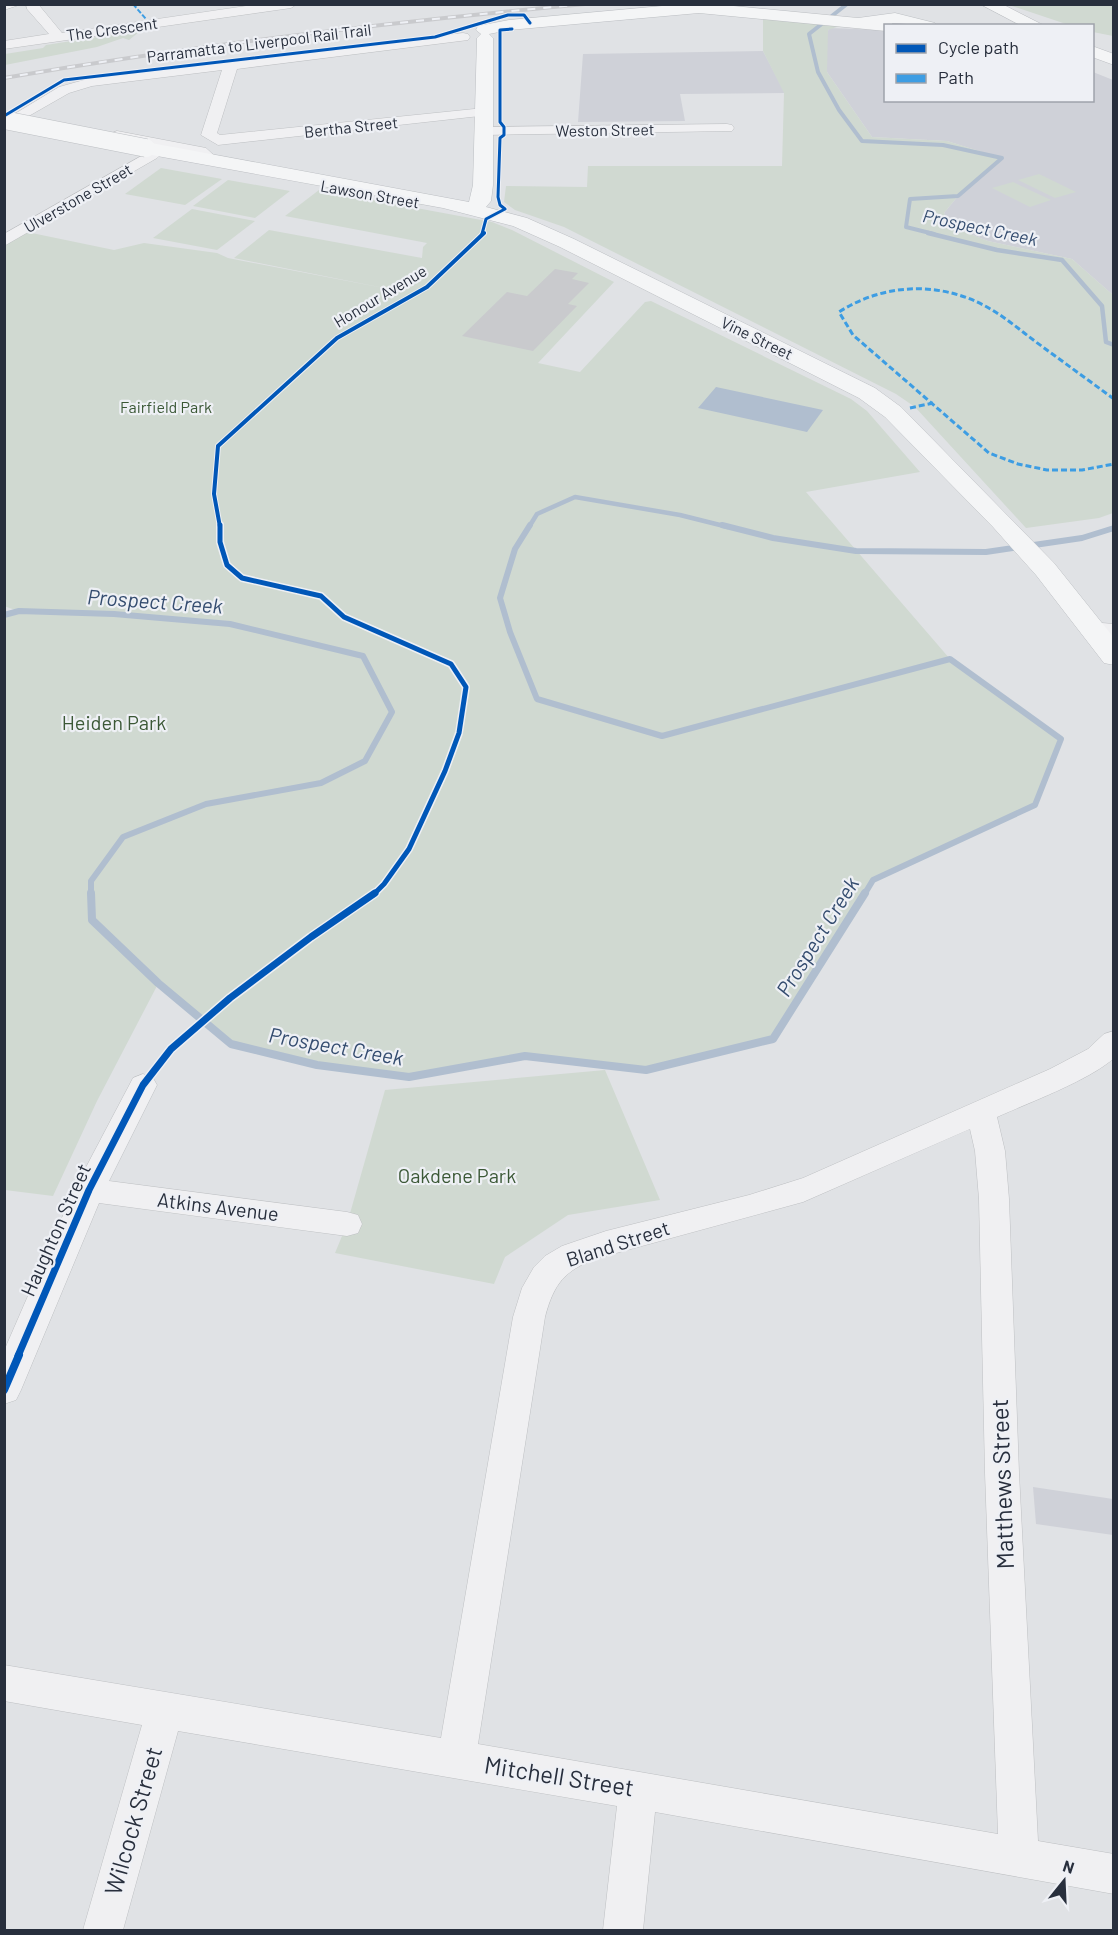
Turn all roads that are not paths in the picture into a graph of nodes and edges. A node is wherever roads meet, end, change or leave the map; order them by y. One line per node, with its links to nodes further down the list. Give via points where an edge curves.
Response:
1 (16, 4): 7 (street)
2 (291, 4): 14 (street, The Crescent)
3 (988, 4): 10 (main road); 12 (main road, via 1006,16)
4 (1006, 4): 10 (main road)
5 (30, 5): 14 (street)
6 (909, 5): 8 (main road); 9 (main road, via 903,13); 11 (main road, via 915,18)
7 (4, 6)
8 (887, 22): 9 (main road); 13 (main road, via 694,8 509,25)
9 (906, 22)
10 (1043, 23)
11 (933, 24)
12 (1008, 24)
13 (485, 34): 15 (main road); 18 (main road)
14 (58, 37): 16 (street, The Crescent)
15 (463, 37): 17 (street)
16 (4, 45)
17 (229, 64): 18 (street, Bertha Street, via 209,135 218,140); 19 (street, via 72,87)
18 (484, 112): 21 (main road)
19 (11, 120): 22 (main road, Lawson Street); 23 (street, Lawson Street, via 187,148 201,151)
20 (727, 128): 21 (street, Weston Street)
21 (483, 131): 24 (main road, via 481,201)
22 (145, 152): 23 (main road, Lawson Street); 24 (main road, Lawson Street); 25 (street, Ulverstone Street)
23 (211, 160): 24 (main road, Lawson Street)
24 (473, 210): 26 (main road, Vine Street, via 541,230 867,393 893,412)
25 (4, 241)
26 (1102, 630): 27 (main road, Vine Street)
27 (1113, 657)
28 (1113, 1041): 30 (street, Bland Street, via 1089,1061)
29 (143, 1085): 31 (street, Haughton Street)
30 (981, 1112): 36 (street, Bland Street, via 814,1186 614,1242 558,1263 546,1275 534,1296 529,1317); 38 (street, Matthews Street, via 990,1151 994,1199)
31 (89, 1190): 32 (street, Atkins Avenue); 33 (street, Haughton Street)
32 (347, 1224)
33 (4, 1390)
34 (4, 1683): 35 (street, Mitchell Street)
35 (165, 1711): 36 (street, Mitchell Street); 40 (street, Wilcock Street)
36 (456, 1760): 37 (street, Mitchell Street)
37 (638, 1790): 38 (street, Mitchell Street); 41 (street)
38 (1019, 1857): 39 (street, Mitchell Street)
39 (1113, 1874)
40 (103, 1930)
41 (623, 1930)

